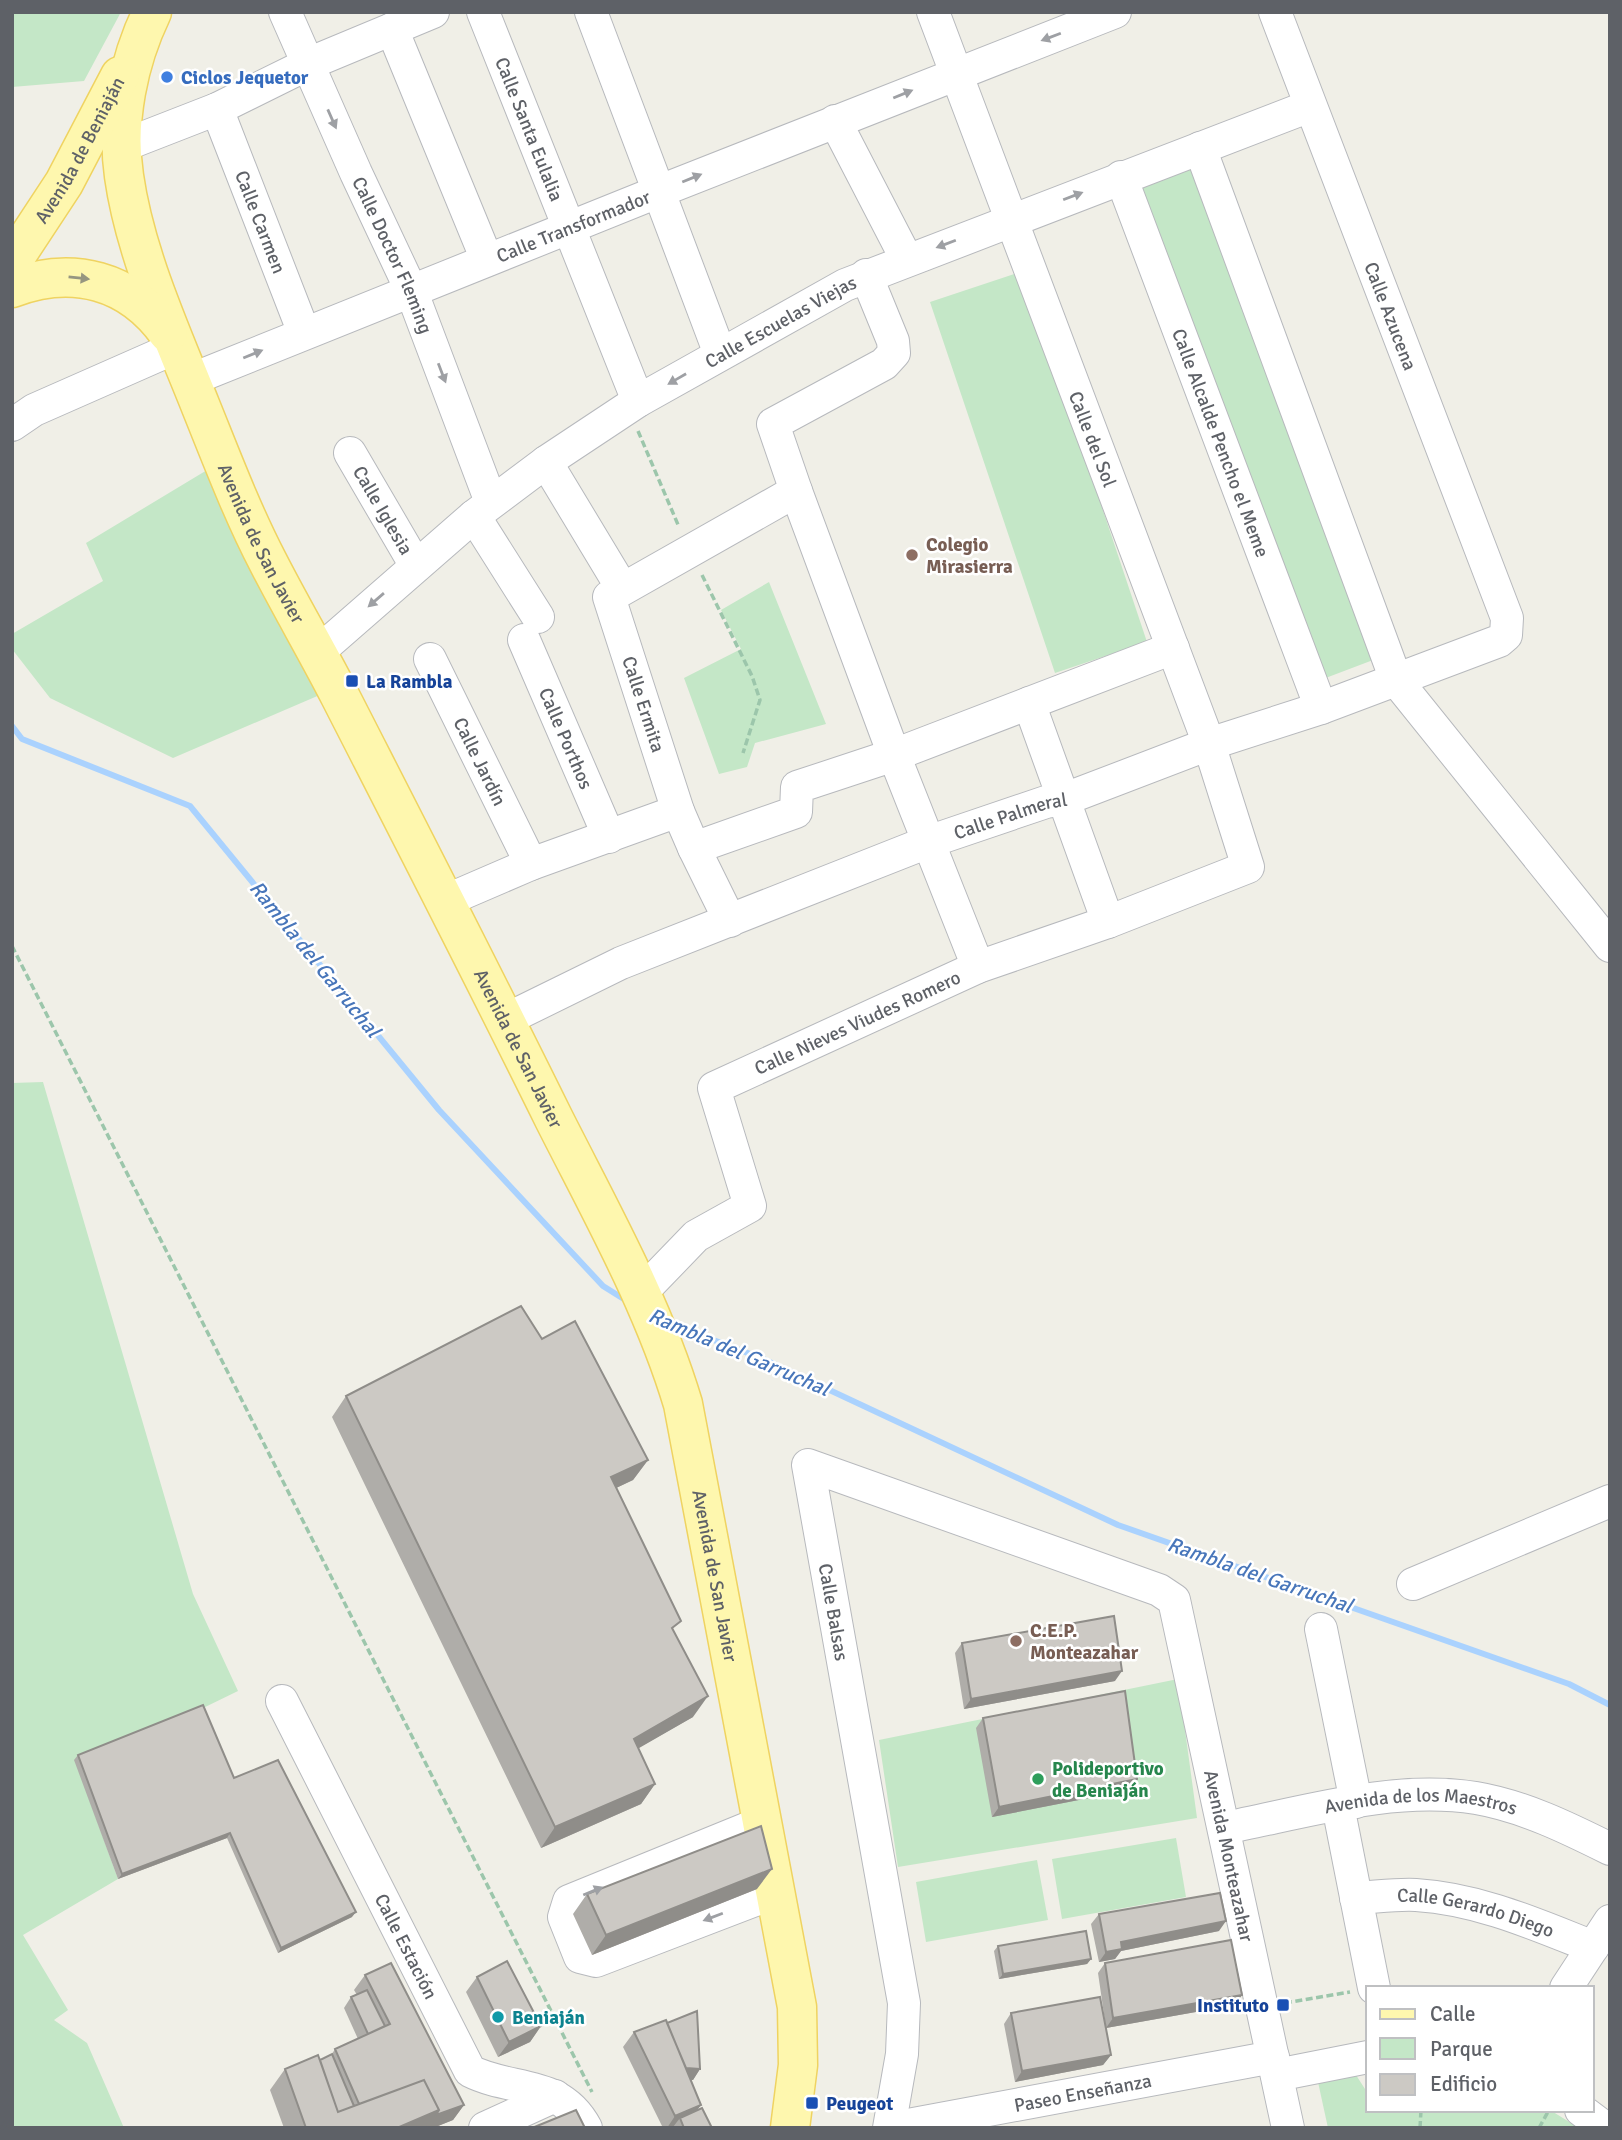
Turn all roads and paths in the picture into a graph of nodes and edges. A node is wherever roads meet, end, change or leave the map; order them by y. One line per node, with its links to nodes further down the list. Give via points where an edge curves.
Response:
1 (285, 12): 10 (street, Calle Doctor Fleming)
2 (433, 12): 9 (street)
3 (484, 12): 20 (street, Calle Santa Eulalia)
4 (591, 12): 18 (street)
5 (933, 12): 11 (street, Calle del Sol)
6 (1115, 12): 11 (street, Calle Transformador, one-way to 11)
7 (1275, 12): 12 (street, Calle Azucena)
8 (146, 24): 15 (main road, Avenida de Beniaján)
9 (392, 29): 10 (street); 21 (street)
10 (308, 64): 13 (street); 26 (street, Calle Doctor Fleming, one-way to 26)
11 (955, 73): 14 (street, Calle Transformador, one-way to 11); 19 (street, Calle del Sol)
12 (1310, 106): 16 (street, Calle Escuelas Viejas); 39 (street, Calle Azucena)
13 (217, 109): 15 (street); 27 (street, Calle Carmen)
14 (835, 121): 18 (street, Calle Transformador, one-way to 14); 22 (street)
15 (108, 137): 23 (main road, Avenida de Beniaján, via 64,183); 29 (main road, Avenida de San Javier)
16 (1200, 148): 17 (street, Calle Escuelas Viejas); 44 (street)
17 (1121, 177): 19 (street, Calle Escuelas Viejas, one-way to 17); 46 (street, Calle Alcalde Pencho el Meme)
18 (660, 191): 20 (street, Calle Transformador); 28 (street)
19 (1010, 220): 22 (street, Calle Escuelas Viejas, one-way to 22); 41 (street, Calle del Sol)
20 (570, 227): 21 (street, Calle Transformador); 30 (street, Calle Santa Eulalia)
21 (487, 260): 26 (street, Calle Transformador)
22 (907, 260): 24 (street, Calle Escuelas Viejas)
23 (12, 262)
24 (866, 275): 28 (street, Calle Escuelas Viejas); 34 (street, via 894,353 884,364 773,424)
25 (12, 288): 29 (main road, one-way to 29, via 69,277 95,280 119,290 161,324)
26 (411, 290): 27 (street, Calle Transformador); 35 (street, Calle Doctor Fleming, one-way to 35)
27 (304, 333): 29 (street, Calle Transformador, one-way to 27)
28 (720, 355): 30 (street, Calle Escuelas Viejas, one-way to 30)
29 (184, 363): 31 (street, Calle Transformador, via 34,410); 42 (main road, Avenida de San Javier, via 243,511)
30 (633, 404): 33 (street, Calle Escuelas Viejas); 36 (path)
31 (12, 425)
32 (351, 453): 37 (street, Calle Iglesia)
33 (546, 462): 35 (street, Calle Escuelas Viejas); 38 (street, Calle Ermita)
34 (796, 491): 36 (street); 49 (street)
35 (483, 509): 37 (street, Calle Escuelas Viejas); 40 (street, Calle Doctor Fleming)
36 (690, 551): 38 (street); 48 (path, via 760,700)
37 (416, 566): 42 (street, Calle Escuelas Viejas, one-way to 42)
38 (616, 593): 51 (street, Calle Ermita)
39 (1507, 618): 44 (street, Calle Palmeral, via 1506,635 1499,641)
40 (531, 629): 52 (street, Calle Porthos)
41 (1173, 648): 45 (street); 47 (street, Calle del Sol)
42 (317, 653): 57 (main road, Avenida de San Javier)
43 (430, 659): 55 (street, Calle Jardín)
44 (1396, 680): 46 (street, Calle Palmeral); 61 (street)
45 (1029, 703): 49 (street); 50 (street)
46 (1321, 708): 47 (street, Calle Palmeral)
47 (1209, 744): 50 (street, Calle Palmeral); 56 (street, Calle del Sol)
48 (743, 753)
49 (894, 755): 53 (street); 54 (street, via 797,787 796,812)
50 (1065, 799): 53 (street, Calle Palmeral); 59 (street)
51 (678, 811): 52 (street); 54 (street, Calle Ermita)
52 (609, 837): 55 (street)
53 (928, 842): 58 (street, Calle Palmeral); 62 (street)
54 (694, 848): 58 (street, Calle Ermita)
55 (531, 864): 57 (street)
56 (1248, 867): 59 (street, Calle Nieves Viudes Romero)
57 (444, 901): 63 (main road, Avenida de San Javier)
58 (730, 921): 63 (street, Calle Palmeral, via 621,963)
59 (1108, 922): 62 (street, Calle Nieves Viudes Romero)
60 (12, 946): 85 (path)
61 (1610, 946)
62 (978, 967): 64 (street, Calle Nieves Viudes Romero, via 714,1088 750,1206 696,1236)
63 (505, 1020): 64 (main road, Avenida de San Javier)
64 (641, 1293): 71 (main road, Avenida de San Javier, via 671,1364 692,1440)
65 (1610, 1501): 66 (street)
66 (1413, 1584)
67 (1159, 1590): 72 (street, Avenida Monteazahar, via 1174,1600 1177,1610); 88 (street, Calle Balsas, via 808,1465 904,2003)
68 (1321, 1629): 70 (street)
69 (282, 1701): 83 (street, Calle Estación, via 470,2071)
70 (1347, 1804): 72 (street, Avenida de los Maestros); 73 (street, Avenida de los Maestros, via 1414,1795 1478,1798 1549,1821); 75 (street)
71 (763, 1822): 74 (main road, Avenida de San Javier); 74 (street, one-way to 71, via 596,1961 580,1957 564,1917 569,1901)
72 (1224, 1828): 80 (street, Avenida Monteazahar)
73 (1610, 1849)
74 (776, 1892): 87 (main road, Avenida de San Javier, via 797,2007 798,2066)
75 (1356, 1898): 77 (street, Calle Gerardo Diego, via 1414,1895 1461,1901 1521,1918); 79 (street)
76 (1610, 1921): 77 (street)
77 (1593, 1947): 78 (street)
78 (1567, 1986)
79 (1364, 1990): 80 (path)
80 (1262, 2007): 82 (street, Avenida Monteazahar)
81 (1366, 2057): 82 (street, Paseo Enseñanza)
82 (1275, 2066): 88 (street, Paseo Enseñanza); 89 (street, Avenida Monteazahar)
83 (555, 2096): 85 (street, Calle Estación, via 578,2112); 86 (street)
84 (1548, 2112): 90 (path)
85 (592, 2115)
86 (485, 2128)
87 (790, 2128)
88 (891, 2128)
89 (1288, 2128)
90 (1538, 2128)

